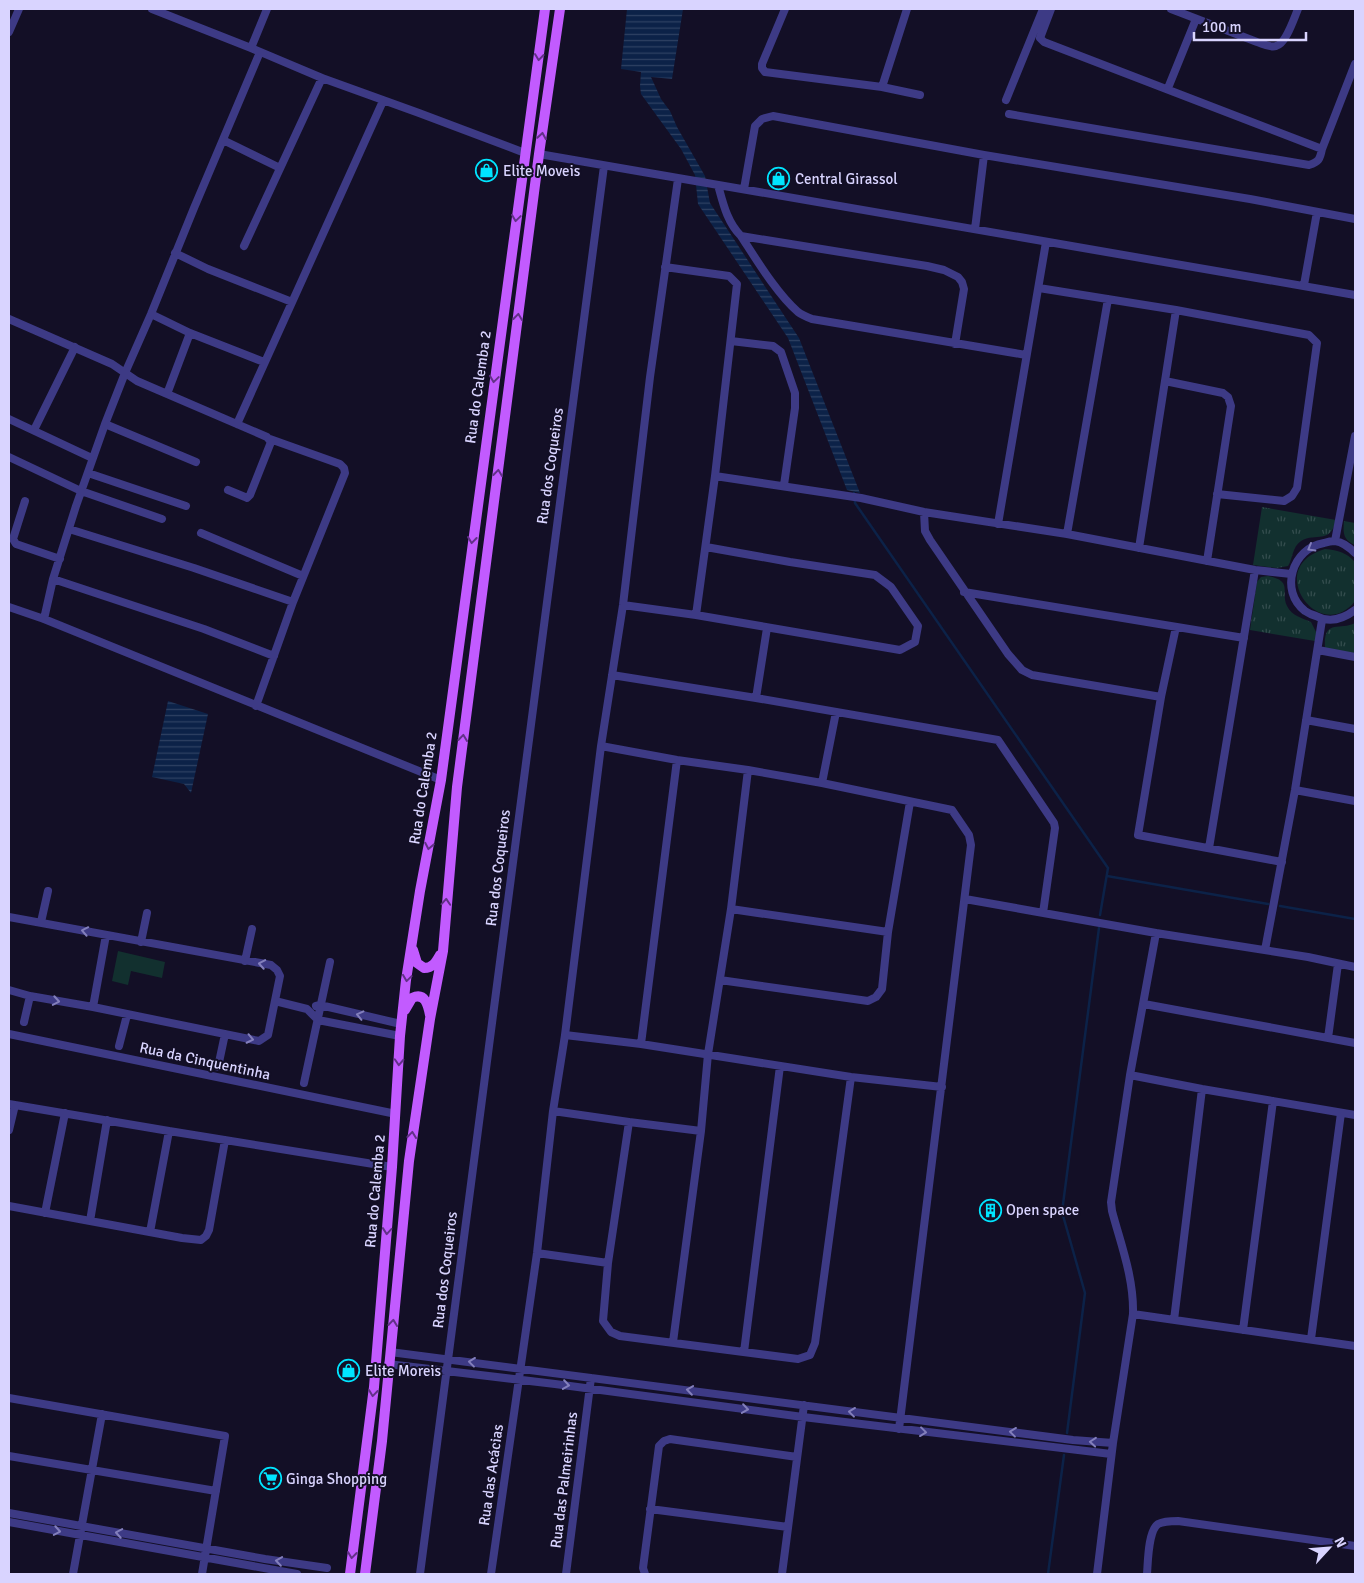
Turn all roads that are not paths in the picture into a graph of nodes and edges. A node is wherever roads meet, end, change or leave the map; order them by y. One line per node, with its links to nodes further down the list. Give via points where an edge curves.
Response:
1 (19, 9): 13 (street)
2 (152, 9): 14 (street)
3 (267, 9): 14 (street)
4 (545, 9): 26 (main road, Rua do Calemba 2, one-way to 26)
5 (560, 9): 27 (main road, Rua do Calemba 2, one-way to 5)
6 (785, 9): 18 (street, via 762,64 765,72)
7 (905, 9): 18 (street)
8 (1043, 9): 21 (street)
9 (1051, 9): 19 (street, via 1042,40)
10 (1171, 9): 12 (street)
11 (1298, 9): 12 (street, via 1283,43 1277,46 1269,46)
12 (1196, 19): 19 (street)
13 (9, 32)
14 (251, 48): 15 (street)
15 (260, 52): 17 (street); 24 (street)
16 (1355, 64): 25 (street)
17 (322, 78): 22 (street); 30 (street)
18 (882, 87): 20 (street)
19 (1168, 88): 25 (street)
20 (920, 95)
21 (1006, 100)
22 (384, 101): 26 (street); 46 (street)
23 (1009, 114): 25 (street, via 1309,165 1320,160)
24 (222, 140): 30 (street); 40 (street)
25 (1322, 149)
26 (525, 153): 117 (main road, Rua do Calemba 2, one-way to 117)
27 (539, 154): 29 (street); 138 (main road, Rua do Calemba 2, one-way to 27, via 457,787)
28 (984, 155): 33 (street, via 773,116 762,119 755,126); 34 (street); 36 (street)
29 (604, 166): 31 (street); 200 (street, Rua dos Coqueiros)
30 (280, 168): 39 (street)
31 (678, 178): 32 (street); 41 (street, Rua das Acácias)
32 (718, 185): 33 (street); 37 (street, via 726,213)
33 (744, 189): 36 (street)
34 (1317, 212): 35 (street); 42 (street)
35 (1355, 219)
36 (974, 229): 38 (street)
37 (741, 236): 52 (street, via 799,313 812,319); 52 (street, via 927,266 958,277 964,289)
38 (1046, 242): 42 (street); 43 (street)
39 (244, 246)
40 (175, 254): 46 (street); 48 (street)
41 (665, 267): 51 (street, via 729,276 736,281); 94 (street, Rua das Acácias)
42 (1304, 285): 44 (street)
43 (1038, 288): 45 (street); 54 (street)
44 (1355, 295)
45 (1108, 299): 47 (street); 81 (street)
46 (292, 302): 55 (street)
47 (1176, 310): 57 (street); 73 (street, via 1309,335 1317,344 1299,477 1292,496 1284,501 1274,501)
48 (151, 314): 50 (street); 56 (street)
49 (9, 319): 53 (street)
50 (190, 333): 55 (street); 58 (street)
51 (731, 341): 69 (street); 70 (street, via 773,346 781,352 795,394 796,408)
52 (955, 344): 54 (street)
53 (75, 348): 56 (street, via 112,364); 62 (street)
54 (1026, 355): 78 (street)
55 (264, 362): 61 (street)
56 (124, 373): 58 (street); 60 (street)
57 (1165, 381): 73 (street, via 1223,393 1228,398 1231,406); 84 (street)
58 (167, 394): 61 (street)
59 (9, 419): 62 (street)
60 (105, 424): 66 (street); 67 (street)
61 (237, 424): 64 (street)
62 (34, 430): 66 (street)
63 (1355, 436): 82 (street)
64 (270, 439): 71 (street, via 249,497); 90 (street, via 344,468 345,473)
65 (9, 457): 72 (street)
66 (92, 458): 68 (street)
67 (196, 462)
68 (88, 473): 72 (street); 75 (street)
69 (715, 476): 70 (street); 83 (street)
70 (784, 486): 76 (street)
71 (228, 490)
72 (81, 491): 77 (street); 79 (street)
73 (1217, 494): 87 (street)
74 (26, 501): 86 (street, via 13,542)
75 (186, 506)
76 (924, 512): 78 (street); 92 (street, via 925,531)
77 (162, 519)
78 (998, 524): 81 (street)
79 (69, 530): 86 (street); 93 (street)
80 (201, 533): 90 (street)
81 (1067, 534): 84 (street)
82 (1335, 541): 85 (street); 89 (street, one-way to 89, via 1307,549 1298,557)
83 (706, 547): 97 (street); 102 (street, via 875,575 891,587 918,626 915,642 900,650)
84 (1139, 548): 87 (street)
85 (1355, 553)
86 (60, 559): 91 (street)
87 (1207, 561): 88 (street)
88 (1256, 570): 89 (street); 103 (street)
89 (1291, 574): 100 (street, via 1297,601 1305,611)
90 (303, 576): 93 (street)
91 (53, 579): 99 (street); 105 (street)
92 (964, 592): 101 (street); 108 (street, via 1022,670 1032,675)
93 (292, 602): 105 (street)
94 (622, 605): 97 (street); 107 (street, Rua das Acácias)
95 (10, 607): 98 (street); 99 (street)
96 (1355, 610): 100 (street, via 1337,620)
97 (696, 615): 102 (street)
98 (9, 616)
99 (44, 619): 110 (street)
100 (1322, 620): 104 (street)
101 (1176, 627): 103 (street); 108 (street)
102 (767, 628): 109 (street)
103 (1244, 638): 122 (street)
104 (1318, 650): 106 (street); 112 (street)
105 (274, 656): 110 (street)
106 (1355, 657)
107 (612, 675): 109 (street); 114 (street, Rua das Acácias)
108 (1162, 697): 122 (street, via 1138,835)
109 (756, 698): 111 (street)
110 (256, 706): 117 (street)
111 (836, 712): 118 (street); 127 (street, via 998,740 1054,823)
112 (1306, 720): 113 (street); 119 (street)
113 (1355, 729)
114 (602, 746): 115 (street); 158 (street, Rua das Acácias)
115 (677, 760): 116 (street); 162 (street)
116 (748, 770): 118 (street); 126 (street)
117 (441, 780): 136 (main road, Rua do Calemba 2, one-way to 136)
118 (822, 783): 121 (street)
119 (1294, 790): 120 (street); 123 (street)
120 (1355, 801)
121 (910, 802): 125 (street, via 952,810 969,835 971,845); 132 (street)
122 (1209, 848): 123 (street)
123 (1282, 862): 137 (street)
124 (48, 891): 130 (street)
125 (965, 899): 127 (street); 170 (street)
126 (731, 910): 132 (street); 143 (street)
127 (1044, 912): 133 (street)
128 (147, 913): 135 (street)
129 (9, 917): 130 (street)
130 (42, 922): 134 (street, one-way to 130)
131 (252, 929): 139 (street)
132 (888, 932): 143 (street, via 882,989 872,1000)
133 (1156, 933): 137 (street); 147 (street)
134 (106, 935): 135 (street); 149 (street)
135 (141, 942): 139 (street)
136 (412, 944): 138 (main road, via 417,963 424,968 436,963); 152 (main road, Rua do Calemba 2, one-way to 152)
137 (1265, 950): 141 (street)
138 (443, 951): 153 (main road, Rua do Calemba 2)
139 (245, 961): 146 (street, one-way to 139, via 280,976 277,970 271,965)
140 (330, 962): 148 (street)
141 (1338, 964): 142 (street); 160 (street)
142 (1355, 967)
143 (720, 980): 164 (street)
144 (9, 990): 145 (street)
145 (30, 996): 149 (street, one-way to 149); 155 (street)
146 (275, 1001): 150 (street); 157 (street, one-way to 146, via 259,1041 265,1038)
147 (1144, 1004): 160 (street); 167 (street)
148 (320, 1005): 150 (street); 152 (street, one-way to 148); 154 (street)
149 (93, 1007): 151 (street)
150 (307, 1009): 154 (street)
151 (127, 1015): 157 (street); 163 (street)
152 (402, 1019): 153 (main road, via 412,998 420,996 428,1005); 159 (main road, Rua do Calemba 2)
153 (430, 1019): 198 (main road, Rua do Calemba 2, one-way to 153, via 409,1161)
154 (318, 1020): 159 (street); 169 (street)
155 (24, 1022)
156 (9, 1034): 177 (street, Rua da Cinquentinha)
157 (226, 1034): 166 (street)
158 (565, 1035): 162 (street); 174 (street, Rua das Acácias)
159 (400, 1036): 177 (main road, Rua do Calemba 2, one-way to 177)
160 (1328, 1038): 161 (street)
161 (1355, 1043)
162 (641, 1044): 164 (street)
163 (119, 1046)
164 (708, 1054): 165 (street); 182 (street)
165 (780, 1066): 168 (street); 199 (street)
166 (218, 1067)
167 (1130, 1075): 171 (street); 192 (street, via 1111,1202 1132,1282)
168 (852, 1077): 170 (street); 199 (street, via 814,1348 810,1355 798,1359)
169 (304, 1084)
170 (942, 1087): 211 (street)
171 (1202, 1089): 172 (street); 193 (street)
172 (1273, 1101): 176 (street); 194 (street)
173 (12, 1104): 175 (street); 181 (street)
174 (553, 1111): 180 (street); 190 (street, Rua das Acácias)
175 (65, 1113): 179 (street); 187 (street)
176 (1340, 1113): 178 (street); 195 (street)
177 (396, 1114): 185 (main road, Rua do Calemba 2)
178 (1355, 1115)
179 (107, 1120): 183 (street); 188 (street)
180 (629, 1122): 182 (street); 191 (street)
181 (9, 1130)
182 (700, 1130): 196 (street)
183 (169, 1131): 184 (street); 189 (street)
184 (225, 1140): 185 (street); 189 (street, via 206,1236 200,1240)
185 (392, 1167): 232 (main road, Rua do Calemba 2, one-way to 232, via 374,1387)
186 (9, 1206): 187 (street)
187 (46, 1213): 188 (street)
188 (90, 1221): 189 (street)
189 (150, 1232)
190 (537, 1253): 191 (street); 202 (street, Rua das Acácias)
191 (608, 1263): 196 (street, via 604,1321 608,1329 620,1336)
192 (1133, 1314): 193 (street); 213 (street)
193 (1174, 1320): 194 (street)
194 (1243, 1330): 195 (street)
195 (1311, 1339): 197 (street)
196 (672, 1342): 199 (street)
197 (1355, 1346)
198 (390, 1352): 200 (street); 201 (main road, Rua do Calemba 2)
199 (744, 1352)
200 (447, 1359): 202 (street, one-way to 200); 203 (street, Rua dos Coqueiros)
201 (388, 1364): 203 (street); 233 (main road, Rua do Calemba 2)
202 (520, 1368): 204 (street); 205 (street, Rua das Acácias)
203 (446, 1371): 205 (street); 234 (street, Rua dos Coqueiros)
204 (591, 1378): 206 (street, Rua das Palmeirinhas); 208 (street, one-way to 204)
205 (518, 1379): 206 (street, one-way to 206); 235 (street, Rua das Acácias)
206 (590, 1389): 210 (street, one-way to 210); 236 (street, Rua das Palmeirinhas)
207 (9, 1398): 209 (street)
208 (804, 1405): 210 (street); 211 (street, one-way to 208)
209 (102, 1414): 217 (street); 218 (street, via 225,1436)
210 (802, 1417): 212 (street); 216 (street)
211 (901, 1418): 212 (street); 213 (street, one-way to 211)
212 (899, 1429): 214 (street, one-way to 214)
213 (1113, 1444): 214 (street)
214 (1111, 1454): 239 (street)
215 (9, 1456): 217 (street)
216 (798, 1457): 219 (street, via 670,1438 659,1446); 223 (street)
217 (92, 1471): 218 (street); 222 (street)
218 (216, 1491): 226 (street)
219 (650, 1509): 223 (street); 237 (street)
220 (9, 1513): 222 (street)
221 (9, 1522): 224 (street, one-way to 224)
222 (81, 1526): 224 (street); 226 (street, one-way to 222)
223 (788, 1527): 238 (street)
224 (79, 1535): 227 (street); 229 (street)
225 (1355, 1546): 240 (street, via 1168,1521 1154,1529)
226 (206, 1548): 227 (street); 228 (street, one-way to 226)
227 (204, 1557): 230 (street); 231 (street)
228 (327, 1568)
229 (73, 1574)
230 (202, 1574)
231 (297, 1574)
232 (350, 1574)
233 (365, 1574)
234 (420, 1574)
235 (491, 1574)
236 (566, 1574)
237 (645, 1574)
238 (782, 1574)
239 (1097, 1574)
240 (1147, 1574)

